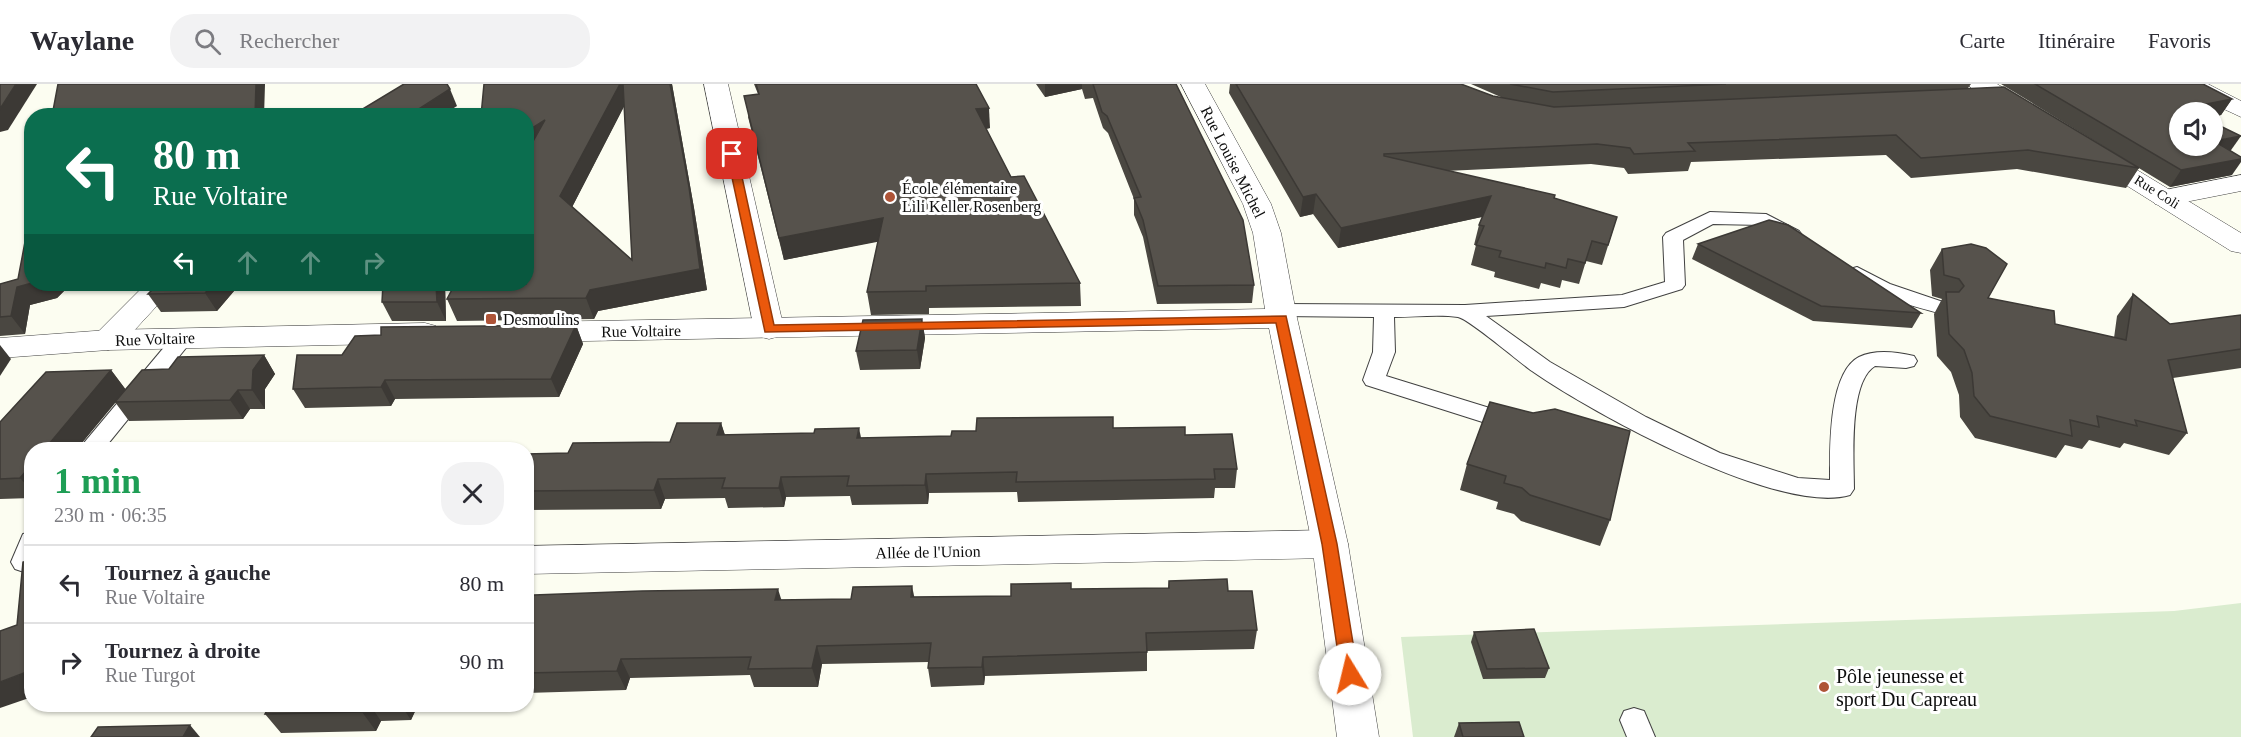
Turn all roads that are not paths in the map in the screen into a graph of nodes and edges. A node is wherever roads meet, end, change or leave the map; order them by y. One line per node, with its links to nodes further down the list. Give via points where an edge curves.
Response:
1 (717, 84): 18 (street)
2 (1193, 84): 17 (street, Rue Louise Michel, via 1257,204 1267,233)
3 (2189, 84): 5 (street)
4 (1980, 92): 6 (street)
5 (2241, 110)
6 (2045, 124)
7 (2075, 142): 9 (street, Rue Coli)
8 (2241, 183): 9 (street)
9 (2165, 198): 11 (street, Rue Coli)
10 (1805, 243): 15 (lane, via 1767,220 1710,218 1673,237 1675,285 1624,301)
11 (2241, 245)
12 (1844, 265): 14 (lane, via 1883,288)
13 (155, 291): 22 (street)
14 (1939, 307)
15 (1465, 310): 16 (lane); 24 (lane, via 1542,367 1638,423 1712,459 1797,487 1842,489 1842,421 1855,374 1864,363 1880,359)
16 (1384, 311): 17 (lane); 25 (lane, via 1384,352 1374,380)
17 (1281, 314): 18 (street, Rue Voltaire); 27 (street, Rue Louise Michel)
18 (769, 329): 20 (street, Rue Voltaire)
19 (452, 333): 21 (street, Rue Voltaire)
20 (511, 333)
21 (183, 338): 22 (street, Rue Voltaire); 26 (lane)
22 (108, 340): 23 (street, Rue Voltaire)
23 (0, 348)
24 (1906, 361)
25 (1516, 425)
26 (97, 442)
27 (1330, 544): 28 (street, Allée de l'Union); 29 (street, Rue Louise Michel)
28 (534, 560)
29 (1358, 737)

